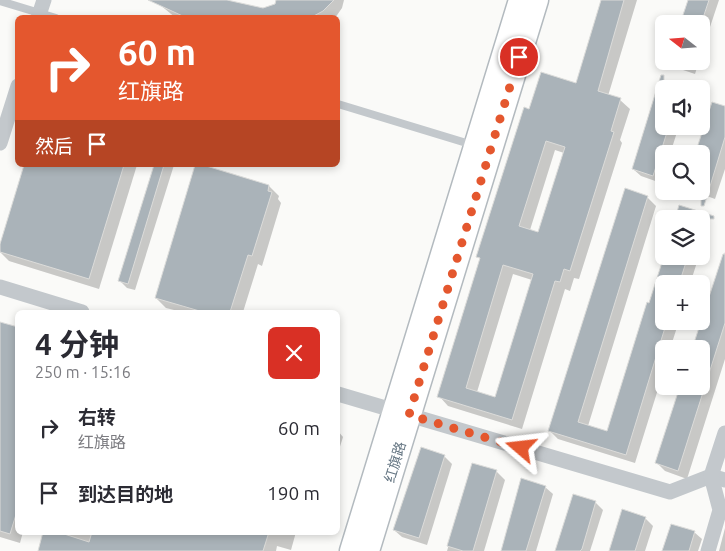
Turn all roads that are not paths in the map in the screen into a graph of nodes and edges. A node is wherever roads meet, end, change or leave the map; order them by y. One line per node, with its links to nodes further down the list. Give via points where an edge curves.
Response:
1 (0, 0): 4 (lane)
2 (520, 0): 8 (main road, 红旗路)
3 (537, 0): 12 (main road, 红旗路)
4 (41, 10)
5 (15, 96): 7 (street)
6 (340, 105): 8 (lane)
7 (0, 143)
8 (475, 146): 12 (main road, 红旗路)
9 (0, 286): 10 (street)
10 (76, 310)
11 (340, 395): 12 (street)
12 (401, 413): 14 (street, via 670,492); 15 (main road, 红旗路); 16 (main road, 红旗路)
13 (725, 433): 14 (street)
14 (718, 478): 17 (street, via 720,510)
15 (351, 551)
16 (368, 551)
17 (708, 551)

